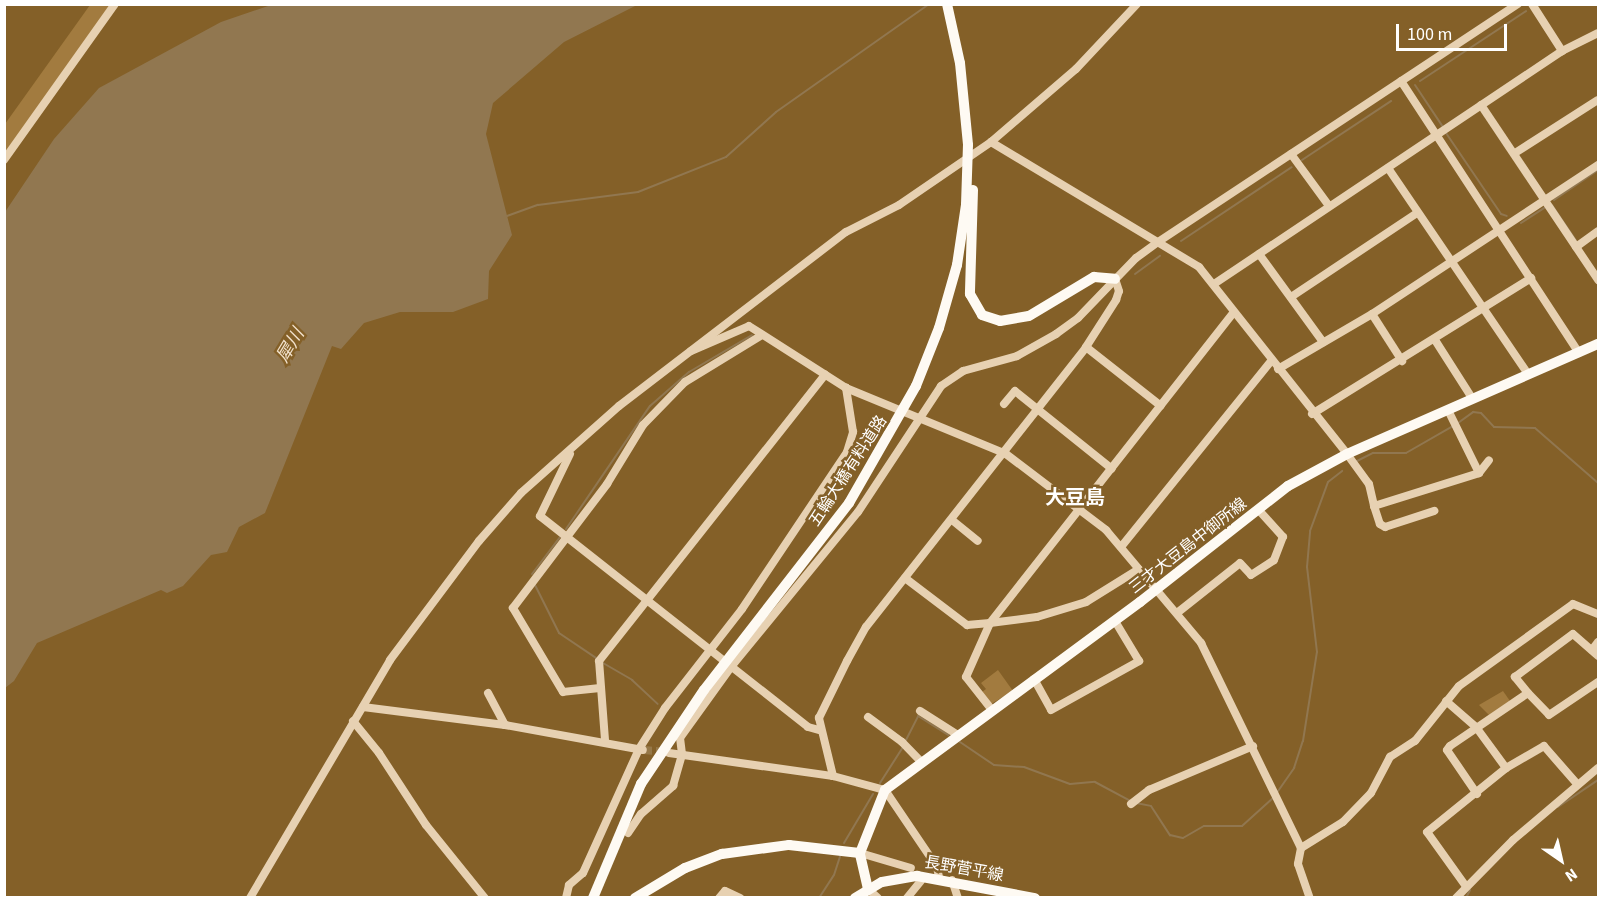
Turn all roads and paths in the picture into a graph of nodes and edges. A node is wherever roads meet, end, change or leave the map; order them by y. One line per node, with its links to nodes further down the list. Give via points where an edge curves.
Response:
1 (115, 4): 16 (street)
2 (947, 4): 13 (main road, 五輪大橋有料道路, via 960,63)
3 (1137, 4): 12 (street, via 1076,69)
4 (1518, 4): 8 (street)
5 (1532, 4): 7 (street)
6 (1599, 33): 7 (street)
7 (1562, 51): 10 (street)
8 (1401, 81): 11 (street); 15 (street)
9 (1599, 100): 14 (street)
10 (1481, 105): 11 (street); 14 (street)
11 (1438, 134): 18 (street); 22 (street)
12 (992, 141): 24 (street); 41 (street, via 899,205 846,232)
13 (968, 145): 29 (main road, bridge, via 974,200 970,294 982,315 1000,321 1029,316 1094,277); 122 (main road, 五輪大橋有料道路, bridge, via 966,205 957,265 939,328 916,386 849,502 704,690 641,784)
14 (1515, 153): 19 (street)
15 (1291, 154): 20 (street); 24 (street)
16 (4, 160)
17 (1599, 165): 19 (street)
18 (1388, 168): 20 (street); 21 (street)
19 (1545, 200): 22 (street); 25 (street)
20 (1329, 207): 26 (street)
21 (1418, 213): 27 (street); 32 (street)
22 (1499, 229): 27 (street); 28 (street)
23 (1599, 231): 25 (street)
24 (1158, 242): 29 (street); 31 (street, via 1199,267)
25 (1576, 247): 30 (street)
26 (1259, 254): 31 (street); 32 (street)
27 (1450, 261): 33 (street); 35 (street)
28 (1531, 278): 33 (street); 42 (street)
29 (1115, 279): 40 (street, via 1119,291 1116,300); 55 (street, via 1078,318 1033,348 953,376)
30 (1599, 280)
31 (1214, 284): 34 (street)
32 (1291, 297): 38 (street)
33 (1482, 307): 37 (street); 46 (street)
34 (1234, 312): 43 (street); 51 (street)
35 (1372, 314): 38 (street); 44 (street)
36 (762, 335): 41 (street, via 749,326 704,349); 47 (street); 67 (street, via 684,382 649,418)
37 (1435, 340): 44 (street); 49 (street)
38 (1323, 342): 45 (street)
39 (1599, 344): 42 (main road, 三才大豆島中御所線)
40 (1086, 347): 51 (street); 52 (street)
41 (688, 351): 56 (street, via 619,406)
42 (1579, 353): 46 (main road, 三才大豆島中御所線)
43 (1272, 360): 45 (street); 69 (street)
44 (1402, 361): 54 (street)
45 (1278, 369): 54 (street)
46 (1528, 374): 49 (main road, 三才大豆島中御所線)
47 (825, 375): 48 (street); 73 (street)
48 (846, 388): 55 (street); 79 (street, via 853,432 847,452 742,609)
49 (1472, 398): 53 (main road, 三才大豆島中御所線)
50 (1004, 404): 52 (street, via 1015,391)
51 (1161, 406): 60 (street)
52 (1039, 410): 57 (street); 60 (street)
53 (1448, 410): 58 (main road, 三才大豆島中御所線); 61 (street)
54 (1312, 414): 58 (street)
55 (920, 417): 57 (street); 80 (street, via 858,512)
56 (570, 453): 67 (street, via 540,516); 87 (street, via 521,493 479,541 390,660)
57 (1006, 454): 63 (street); 66 (street)
58 (1347, 454): 62 (street, via 1369,484); 64 (main road, 三才大豆島中御所線, via 1308,473)
59 (1489, 460): 61 (street)
60 (1112, 469): 63 (street)
61 (1479, 473): 62 (street)
62 (1374, 506): 65 (street, via 1380,524 1385,527)
63 (1079, 509): 69 (street); 77 (street)
64 (1259, 510): 72 (main road, 三才大豆島中御所線); 74 (street, via 1283,537 1274,560 1251,575 1240,563)
65 (1434, 511)
66 (952, 520): 68 (street); 71 (street)
67 (567, 537): 73 (street); 83 (street, via 513,608 563,692)
68 (978, 541)
69 (1121, 547): 70 (street)
70 (1139, 569): 72 (street); 77 (street, via 1086,602 1037,617)
71 (905, 578): 77 (street, via 967,625); 94 (street, via 847,661 819,718)
72 (1156, 590): 74 (street); 76 (main road, 三才大豆島中御所線)
73 (647, 600): 79 (street); 83 (street, via 599,661)
74 (1177, 613): 97 (street, via 1201,643)
75 (1599, 614): 86 (street, via 1573,604 1509,647)
76 (1115, 621): 81 (main road, 三才大豆島中御所線); 81 (street, via 1139,661 1051,710)
77 (990, 623): 88 (street, via 966,677)
78 (1596, 649): 85 (street, via 1573,634 1515,678)
79 (709, 650): 80 (street); 98 (street)
80 (731, 668): 94 (street, via 808,727); 100 (street, via 680,738)
81 (1034, 680): 88 (main road, 三才大豆島中御所線)
82 (1599, 682): 85 (street, via 1549,715)
83 (600, 688): 96 (street)
84 (488, 693): 92 (street)
85 (1528, 693): 93 (street)
86 (1446, 701): 93 (street); 110 (street, via 1415,741 1390,757 1371,793 1343,822)
87 (363, 707): 91 (street); 92 (street)
88 (992, 710): 95 (main road, 三才大豆島中御所線)
89 (920, 711): 95 (street)
90 (868, 717): 101 (street)
91 (353, 721): 119 (street); 120 (street, via 426,825)
92 (505, 725): 96 (street)
93 (1476, 727): 102 (street); 107 (street, via 1447,750)
94 (819, 730): 104 (street)
95 (958, 735): 101 (main road, 三才大豆島中御所線)
96 (605, 740): 98 (street)
97 (1253, 746): 108 (street, via 1149,790); 110 (street)
98 (641, 750): 121 (street, via 583,873 569,885)
99 (669, 753): 100 (street)
100 (682, 754): 104 (street); 109 (street, via 673,786 641,814)
101 (921, 762): 106 (main road, 三才大豆島中御所線)
102 (1506, 768): 105 (street, via 1544,746); 107 (street)
103 (1599, 768): 105 (street)
104 (833, 777): 106 (street)
105 (1577, 784): 116 (street)
106 (885, 790): 111 (main road); 113 (street, via 937,867)
107 (1477, 794): 116 (street, via 1427,832)
108 (1133, 802)
109 (628, 833)
110 (1301, 848): 131 (street, via 1298,864)
111 (860, 853): 112 (street); 117 (main road); 118 (main road, via 789,846 722,854)
112 (911, 868)
113 (939, 878): 114 (main road, 長野菅平線); 117 (main road, 長野菅平線, via 899,877)
114 (952, 880): 129 (street); 130 (main road, 長野菅平線)
115 (921, 881): 128 (street)
116 (1465, 885): 132 (street)
117 (868, 889): 126 (main road, 長野菅平線); 127 (street)
118 (652, 893): 123 (main road)
119 (250, 897)
120 (485, 897)
121 (566, 897)
122 (593, 897)
123 (635, 897)
124 (719, 897): 125 (street, via 725,891)
125 (740, 897)
126 (855, 897)
127 (878, 897)
128 (907, 897)
129 (958, 897)
130 (1035, 897)
131 (1310, 897)
132 (1456, 897)

